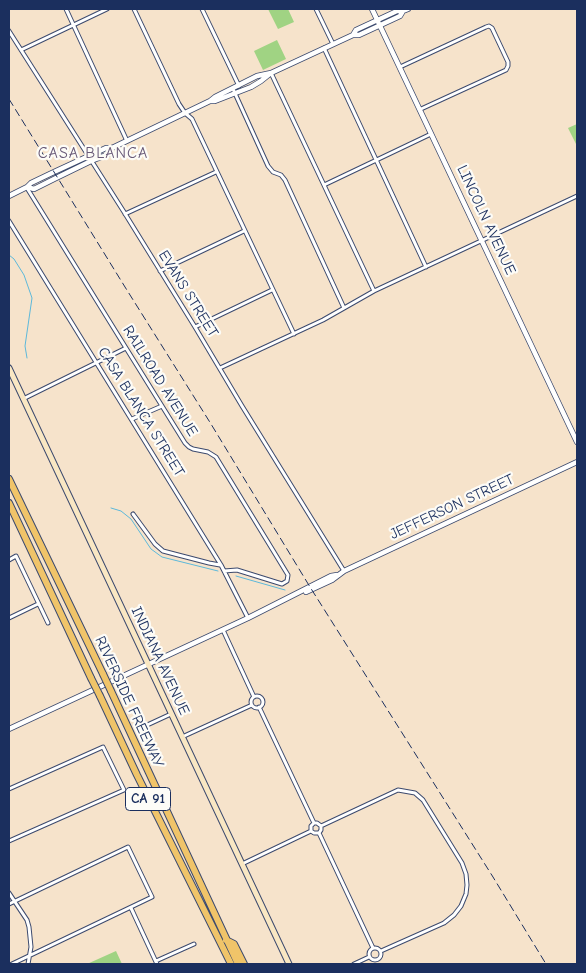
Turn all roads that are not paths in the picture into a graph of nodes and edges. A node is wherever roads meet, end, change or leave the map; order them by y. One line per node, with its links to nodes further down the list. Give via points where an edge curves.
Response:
1 (66, 9): 10 (street)
2 (107, 9): 10 (street)
3 (134, 9): 22 (street)
4 (202, 9): 19 (street)
5 (316, 9): 14 (street)
6 (372, 9): 9 (street, LINCOLN AVENUE)
7 (408, 9): 8 (street)
8 (403, 12): 9 (street); 11 (street)
9 (378, 20): 11 (street, LINCOLN AVENUE); 13 (street)
10 (73, 25): 16 (street); 24 (street)
11 (380, 25): 13 (street, via 359,35); 17 (street, LINCOLN AVENUE)
12 (9, 31): 16 (street, EVANS STREET)
13 (353, 34): 14 (street)
14 (333, 44): 15 (street)
15 (324, 48): 18 (street); 27 (street)
16 (20, 50): 26 (street, EVANS STREET)
17 (400, 67): 21 (street, LINCOLN AVENUE); 21 (street, via 486,27 492,28 508,62 506,70)
18 (272, 73): 19 (street, via 257,76); 20 (street, via 251,87); 30 (street)
19 (239, 86): 20 (street)
20 (233, 91): 22 (street); 42 (street, via 268,166 285,180)
21 (420, 109): 23 (street, LINCOLN AVENUE)
22 (185, 113): 24 (street); 29 (street, via 192,119)
23 (432, 134): 27 (street); 37 (street, LINCOLN AVENUE)
24 (126, 141): 25 (street)
25 (112, 148): 26 (street); 28 (street, via 109,154)
26 (88, 156): 28 (street, EVANS STREET); 31 (street)
27 (376, 160): 30 (street); 38 (street)
28 (91, 161): 31 (street, via 34,188); 34 (street, EVANS STREET)
29 (216, 172): 34 (street); 36 (street)
30 (324, 185): 41 (street)
31 (27, 187): 32 (street); 45 (street, RAILROAD AVENUE)
32 (9, 196)
33 (577, 196): 37 (street)
34 (125, 214): 39 (street, EVANS STREET)
35 (9, 221): 46 (street, CASA BLANCA STREET)
36 (244, 231): 39 (street); 40 (street)
37 (481, 240): 38 (street); 52 (street, LINCOLN AVENUE)
38 (426, 267): 41 (street)
39 (160, 271): 43 (street, EVANS STREET)
40 (272, 290): 43 (street); 44 (street)
41 (374, 291): 42 (street)
42 (344, 308): 44 (street)
43 (195, 327): 48 (street, EVANS STREET)
44 (294, 334): 48 (street)
45 (126, 348): 46 (street); 50 (street, RAILROAD AVENUE)
46 (97, 363): 49 (street); 51 (street, CASA BLANCA STREET)
47 (9, 368): 49 (main road, INDIANA AVENUE)
48 (220, 368): 60 (street, EVANS STREET)
49 (23, 399): 66 (main road, INDIANA AVENUE)
50 (162, 406): 51 (street); 59 (street, RAILROAD AVENUE, via 189,447 216,457 288,575 282,584 237,570)
51 (132, 419): 58 (street, CASA BLANCA STREET)
52 (577, 442)
53 (577, 462): 60 (street, JEFFERSON STREET)
54 (9, 479): 85 (highway, RIVERSIDE FREEWAY / CA 91, bridge)
55 (9, 503): 92 (highway, RIVERSIDE FREEWAY / CA 91, bridge)
56 (133, 514): 58 (street, via 164,551)
57 (9, 560): 61 (street, via 16,556)
58 (222, 565): 59 (street, CASA BLANCA STREET)
59 (224, 571): 63 (street, CASA BLANCA STREET)
60 (344, 571): 63 (street, JEFFERSON STREET, via 312,590)
61 (38, 604): 62 (street); 64 (street)
62 (9, 618)
63 (248, 618): 65 (street, JEFFERSON STREET)
64 (48, 623)
65 (223, 630): 66 (street, JEFFERSON STREET); 67 (street)
66 (149, 664): 70 (main road, INDIANA AVENUE); 72 (street, JEFFERSON STREET)
67 (254, 697): 68 (street); 69 (street, via 262,699)
68 (252, 705): 69 (street); 73 (street)
69 (259, 707): 75 (street)
70 (171, 714): 71 (street); 73 (main road, INDIANA AVENUE)
71 (145, 726)
72 (9, 729)
73 (182, 737): 80 (main road, INDIANA AVENUE)
74 (9, 789): 79 (street, via 104,747 124,790)
75 (314, 823): 76 (street); 77 (street)
76 (321, 826): 78 (street); 88 (street, via 398,790 414,793 423,800 462,863 466,874 466,894 454,916)
77 (311, 830): 78 (street); 80 (street)
78 (318, 833): 87 (street)
79 (9, 841)
80 (242, 864): 98 (main road, INDIANA AVENUE)
81 (9, 892): 82 (street)
82 (14, 901): 83 (street); 84 (street, via 128,847 152,897); 89 (street, via 29,927)
83 (9, 904)
84 (131, 908): 89 (street); 91 (street)
85 (226, 940): 96 (highway, RIVERSIDE FREEWAY / CA 91); 97 (highway, via 234,944)
86 (194, 944): 91 (street)
87 (373, 948): 88 (street); 90 (street)
88 (381, 952): 93 (street)
89 (30, 956): 94 (street); 95 (street)
90 (369, 957): 93 (street); 99 (street)
91 (157, 962)
92 (229, 962)
93 (379, 962)
94 (12, 964)
95 (28, 964)
96 (238, 964)
97 (244, 964)
98 (289, 964)
99 (354, 964)

